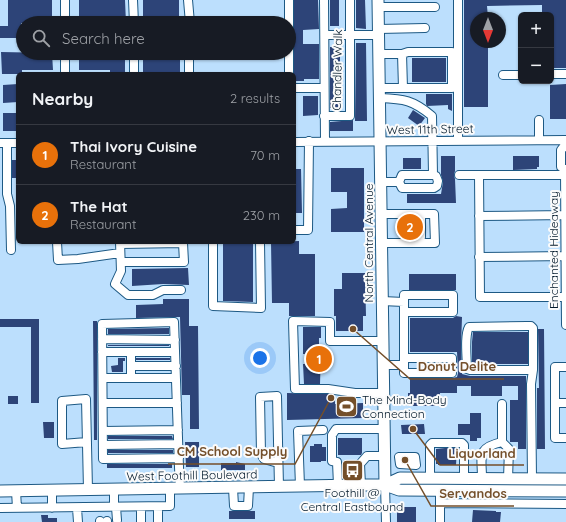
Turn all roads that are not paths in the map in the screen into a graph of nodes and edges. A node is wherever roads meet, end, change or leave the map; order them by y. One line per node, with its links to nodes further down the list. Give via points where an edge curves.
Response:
1 (65, 0): 10 (street)
2 (133, 0): 11 (street)
3 (188, 0): 12 (street)
4 (289, 0): 13 (street)
5 (324, 0): 16 (street)
6 (350, 0): 17 (street, Chandler Walk)
7 (458, 0): 38 (street)
8 (378, 4): 9 (street); 15 (main road, North Central Avenue)
9 (435, 7)
10 (65, 16)
11 (134, 16)
12 (189, 16)
13 (289, 16)
14 (425, 28): 15 (street)
15 (379, 32): 17 (street); 18 (main road, North Central Avenue)
16 (325, 35): 17 (street); 33 (street)
17 (350, 35): 36 (street, Chandler Walk, via 350,116)
18 (379, 54): 19 (street); 35 (main road, North Central Avenue)
19 (402, 54): 34 (street); 34 (street, via 452,52 452,88)
20 (65, 60): 24 (street)
21 (134, 60): 25 (street)
22 (189, 60): 26 (street)
23 (289, 60): 27 (street)
24 (66, 72)
25 (134, 72)
26 (189, 72)
27 (289, 72)
28 (554, 74): 29 (street)
29 (566, 74)
30 (503, 75): 31 (street)
31 (518, 75)
32 (296, 88): 33 (street)
33 (324, 88): 36 (street)
34 (403, 88): 35 (street)
35 (380, 93): 42 (street, via 420,106 432,116); 44 (main road, North Central Avenue)
36 (324, 116): 41 (street)
37 (539, 120): 39 (street)
38 (458, 140): 39 (street, West 11th Street); 42 (street, West 11th Street)
39 (539, 140): 47 (street, West 11th Street)
40 (309, 141): 41 (street, West 11th Street); 43 (street, West 11th Street); 59 (street, via 308,230)
41 (325, 141): 44 (street, West 11th Street)
42 (432, 141): 44 (street, West 11th Street); 50 (street)
43 (296, 142)
44 (381, 142): 53 (main road, North Central Avenue)
45 (3, 143): 46 (street); 67 (street, via 10,206)
46 (16, 143)
47 (565, 143): 48 (street, via 561,150)
48 (564, 159): 49 (street, via 561,167)
49 (565, 172): 52 (street); 57 (street, Enchanted Hideaway)
50 (433, 175): 54 (street, via 402,175); 54 (street, via 438,181 434,188 402,188)
51 (459, 175): 52 (street)
52 (479, 175): 58 (street)
53 (381, 182): 54 (street); 55 (main road, North Central Avenue)
54 (399, 182)
55 (381, 214): 56 (street); 60 (main road, North Central Avenue)
56 (400, 214): 61 (street, via 408,218 421,218 421,237 410,237); 61 (street, via 434,214 435,243)
57 (566, 215): 58 (street); 69 (street, Enchanted Hideaway)
58 (479, 216): 70 (street)
59 (296, 230)
60 (382, 243): 61 (street); 74 (main road, North Central Avenue)
61 (401, 243)
62 (57, 244): 68 (street, via 58,260)
63 (120, 244): 68 (street)
64 (183, 244): 71 (street, via 184,262)
65 (213, 244): 66 (street, via 213,306 261,308)
66 (260, 244)
67 (11, 250)
68 (120, 253): 71 (street)
69 (566, 256): 70 (street); 73 (street, Enchanted Hideaway)
70 (479, 257): 73 (street, via 480,297)
71 (120, 262): 72 (street, via 115,284 128,295 153,295 163,290)
72 (181, 290)
73 (566, 297): 77 (street, Enchanted Hideaway)
74 (382, 301): 75 (street); 80 (main road, North Central Avenue)
75 (404, 302): 76 (street); 76 (street, via 404,295 453,295 453,312)
76 (404, 312): 84 (street)
77 (566, 325)
78 (102, 339): 79 (street); 79 (street, via 102,324 174,322); 81 (street)
79 (175, 340): 83 (street)
80 (382, 341): 85 (main road, North Central Avenue); 93 (street, via 330,341 330,322 293,322 295,389)
81 (102, 352): 82 (street); 90 (street)
82 (131, 352): 83 (street); 86 (street)
83 (175, 352): 87 (street)
84 (404, 361): 84 (street, via 452,358 452,373 404,373); 85 (street)
85 (383, 365): 93 (main road, North Central Avenue)
86 (132, 366): 87 (street); 91 (street)
87 (176, 366): 92 (street)
88 (566, 367): 96 (street, via 556,367)
89 (533, 370): 89 (street, via 531,326 468,328 467,368 470,370); 115 (street)
90 (103, 378): 91 (street); 94 (street)
91 (131, 378): 92 (street)
92 (176, 378): 95 (street)
93 (383, 393): 99 (main road, North Central Avenue)
94 (103, 403): 95 (street); 102 (street)
95 (177, 403): 100 (street)
96 (555, 403): 97 (street); 103 (street, via 555,438)
97 (566, 403)
98 (502, 404): 105 (street)
99 (383, 429): 108 (main road, North Central Avenue); 118 (street, via 336,429 332,435 332,461 337,462)
100 (178, 430): 102 (street); 106 (street)
101 (323, 430): 121 (street, via 298,431)
102 (103, 431): 107 (street)
103 (566, 438)
104 (87, 442): 104 (street, via 86,399 62,401 62,444); 127 (street)
105 (502, 442): 113 (street, via 491,444 482,452); 114 (street, via 509,449)
106 (178, 444): 107 (street); 109 (street)
107 (103, 445): 109 (street, via 103,459)
108 (383, 456): 119 (street, via 367,456 360,464); 120 (main road, North Central Avenue)
109 (179, 458): 125 (street)
110 (278, 463): 110 (street, via 264,458 261,454 260,397 277,396); 123 (street)
111 (430, 473): 112 (main road, West Foothill Boulevard); 112 (street, via 432,443 462,443); 120 (main road, West Foothill Boulevard, via 400,478)
112 (464, 473): 113 (main road, West Foothill Boulevard)
113 (482, 478): 114 (main road, West Foothill Boulevard)
114 (508, 479): 115 (main road, West Foothill Boulevard); 130 (main road, via 506,483 472,485)
115 (532, 479): 116 (main road, West Foothill Boulevard)
116 (566, 479)
117 (566, 483): 133 (main road, via 530,485)
118 (338, 485): 119 (main road, West Foothill Boulevard); 121 (main road, West Foothill Boulevard)
119 (361, 485): 120 (main road, West Foothill Boulevard)
120 (385, 485): 129 (main road, West Foothill Boulevard, via 400,490); 149 (street)
121 (300, 486): 123 (main road, West Foothill Boulevard)
122 (249, 487): 123 (main road, West Foothill Boulevard); 124 (main road, West Foothill Boulevard); 124 (street, via 248,506 234,506)
123 (280, 487)
124 (234, 488): 125 (main road, West Foothill Boulevard)
125 (175, 489): 128 (main road, West Foothill Boulevard); 140 (street, via 170,506)
126 (52, 490): 127 (main road, West Foothill Boulevard); 132 (main road, West Foothill Boulevard); 143 (street)
127 (88, 490): 128 (main road, West Foothill Boulevard)
128 (114, 490): 138 (street)
129 (440, 490): 130 (main road, West Foothill Boulevard); 135 (street)
130 (466, 490): 133 (main road, West Foothill Boulevard)
131 (0, 491): 132 (main road, West Foothill Boulevard)
132 (16, 491): 142 (street)
133 (524, 491): 134 (main road, West Foothill Boulevard); 136 (street)
134 (566, 491)
135 (440, 503): 136 (street); 150 (street)
136 (524, 504): 137 (street)
137 (566, 504)
138 (115, 507): 139 (street); 144 (street); 145 (street)
139 (141, 507): 140 (street); 147 (street)
140 (158, 507): 148 (street)
141 (0, 508): 142 (street)
142 (16, 508): 143 (street)
143 (52, 508): 144 (street)
144 (77, 508): 146 (street)
145 (117, 520)
146 (78, 522)
147 (141, 522)
148 (158, 522)
149 (386, 522)
150 (440, 522)

